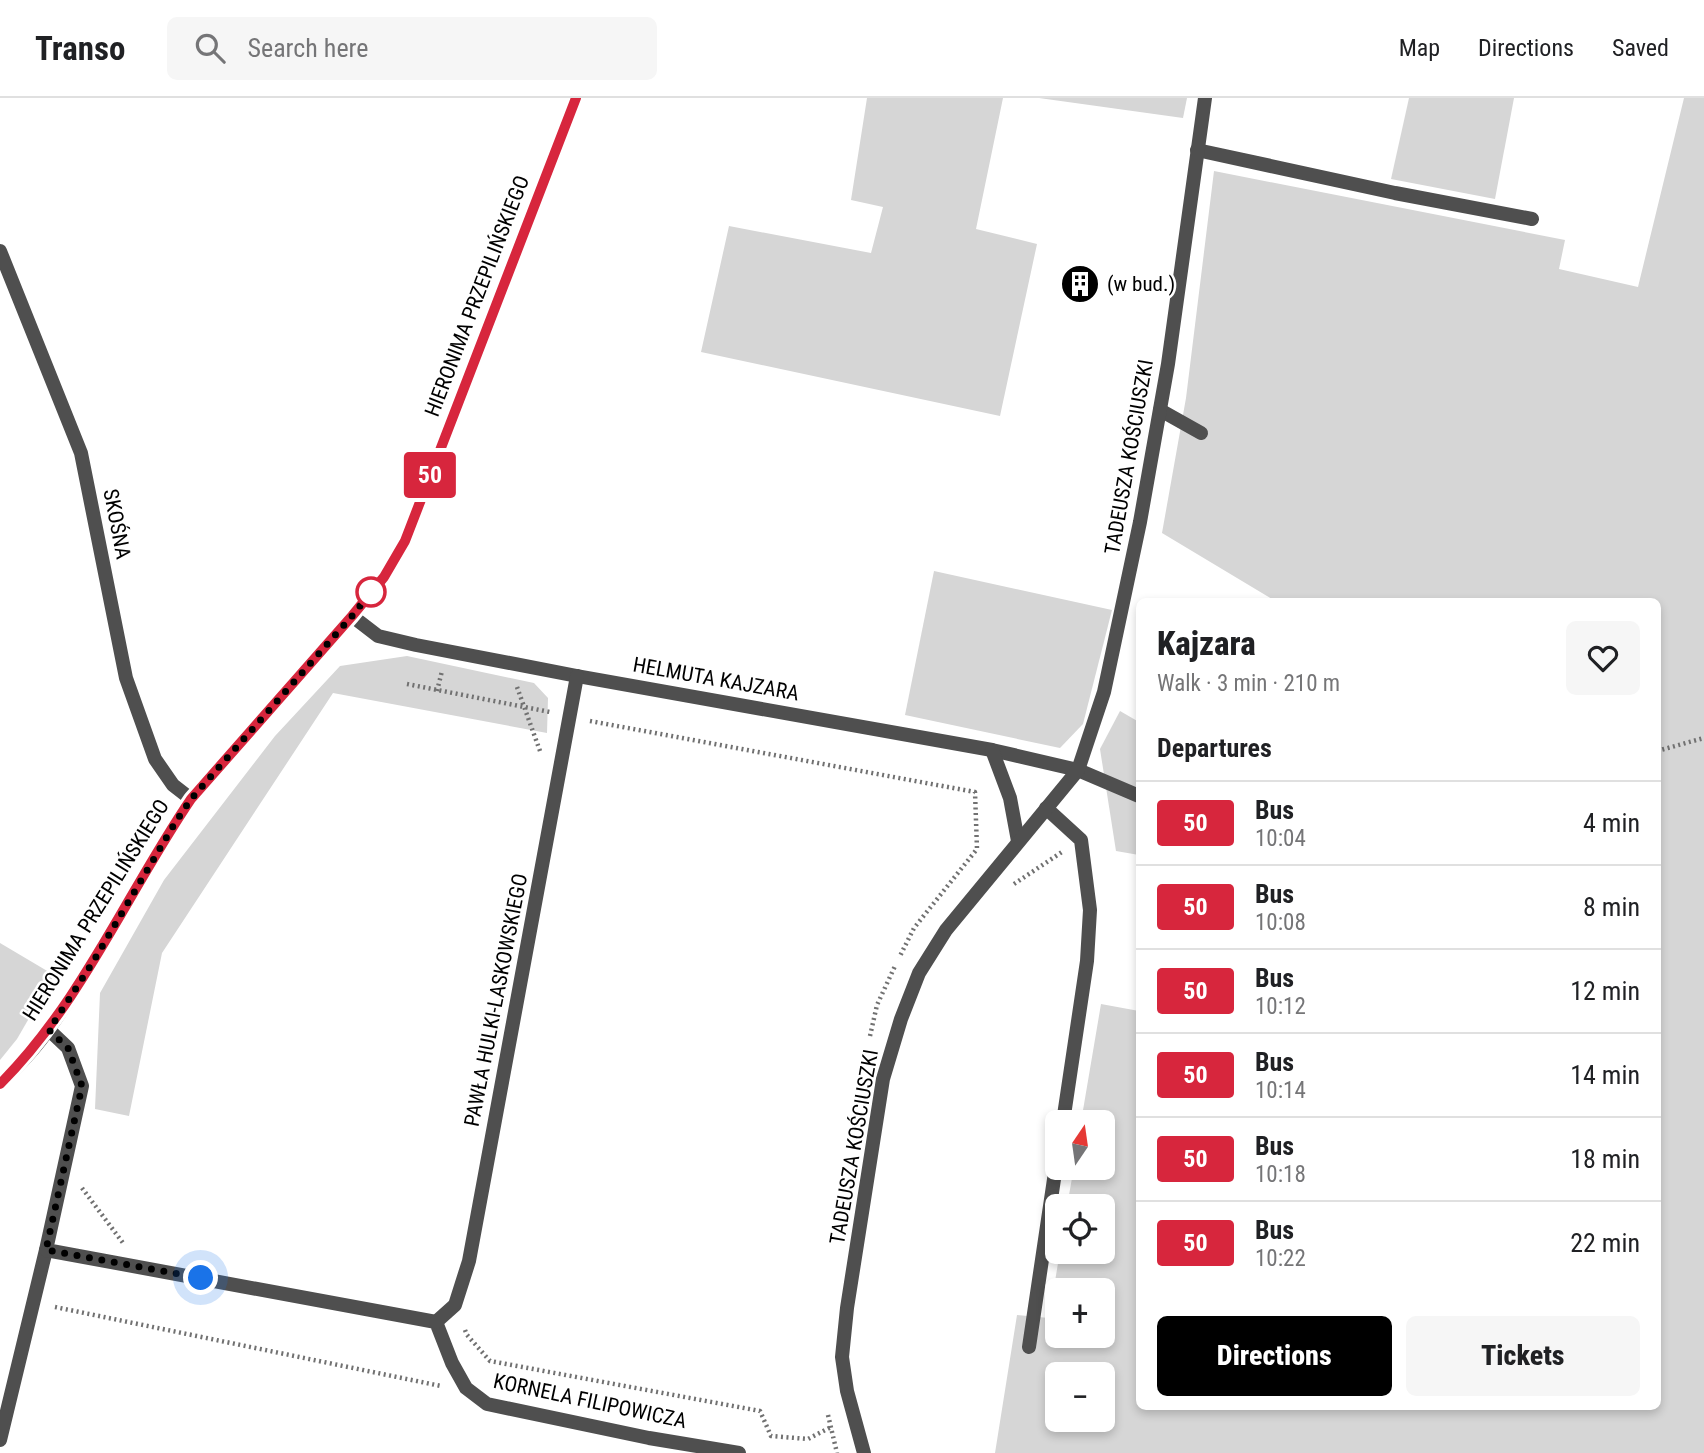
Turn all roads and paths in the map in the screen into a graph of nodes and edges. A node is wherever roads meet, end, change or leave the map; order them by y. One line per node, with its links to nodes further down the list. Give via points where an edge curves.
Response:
1 (576, 98): 8 (street, HIERONIMA PRZEPILIŃSKIEGO, via 405,541 384,577)
2 (1205, 98): 3 (street, TADEUSZA KOŚCIUSZKI)
3 (1197, 150): 4 (street); 6 (street, TADEUSZA KOŚCIUSZKI)
4 (1532, 219)
5 (0, 251): 22 (street, SKOŚNA, via 81,453 126,678 155,760 173,785)
6 (1160, 410): 7 (street); 20 (street, TADEUSZA KOŚCIUSZKI, via 1104,692)
7 (1200, 433)
8 (352, 616): 10 (street, HELMUTA KAJZARA, via 378,636); 22 (street, HIERONIMA PRZEPILIŃSKIEGO)
9 (454, 672): 13 (path, via 442,670)
10 (577, 676): 15 (street, PAWŁA HULKI-LASKOWSKIEGO); 17 (street, HELMUTA KAJZARA)
11 (407, 684): 13 (path)
12 (515, 684): 14 (path)
13 (437, 691): 14 (path)
14 (525, 706): 15 (path); 19 (path)
15 (571, 717): 28 (path, via 975,792 977,849 914,928 877,1005); 36 (street, PAWŁA HULKI-LASKOWSKIEGO, via 469,1261)
16 (1704, 738): 18 (path)
17 (992, 750): 20 (street, HELMUTA KAJZARA); 25 (street, via 1010,798)
18 (1661, 750)
19 (544, 760)
20 (1078, 770): 21 (street, HELMUTA KAJZARA); 23 (street, TADEUSZA KOŚCIUSZKI)
21 (1136, 795)
22 (191, 799): 27 (street, HIERONIMA PRZEPILIŃSKIEGO)
23 (1046, 808): 24 (street); 25 (street, TADEUSZA KOŚCIUSZKI)
24 (1081, 840): 26 (path); 30 (street, via 1090,910 1087,961)
25 (1018, 841): 45 (street, TADEUSZA KOŚCIUSZKI, via 946,930 919,974 883,1079 842,1357)
26 (1004, 891)
27 (49, 1030): 29 (street, HIERONIMA PRZEPILIŃSKIEGO); 34 (street, via 68,1048 82,1086)
28 (869, 1044)
29 (0, 1084)
30 (1065, 1110)
31 (1054, 1180): 38 (street)
32 (79, 1184): 33 (path)
33 (127, 1248)
34 (46, 1250): 35 (street); 37 (street)
35 (33, 1303): 39 (path); 42 (street)
36 (455, 1304): 37 (street, PAWŁA HULKI-LASKOWSKIEGO); 41 (path, via 467,1335 490,1361 760,1411 771,1436 808,1439)
37 (436, 1322): 43 (street, KORNELA FILIPOWICZA, via 466,1388 487,1404)
38 (1029, 1347)
39 (447, 1387)
40 (826, 1408): 41 (path)
41 (831, 1427): 44 (path)
42 (0, 1440)
43 (739, 1453)
44 (837, 1453)
45 (862, 1453)

